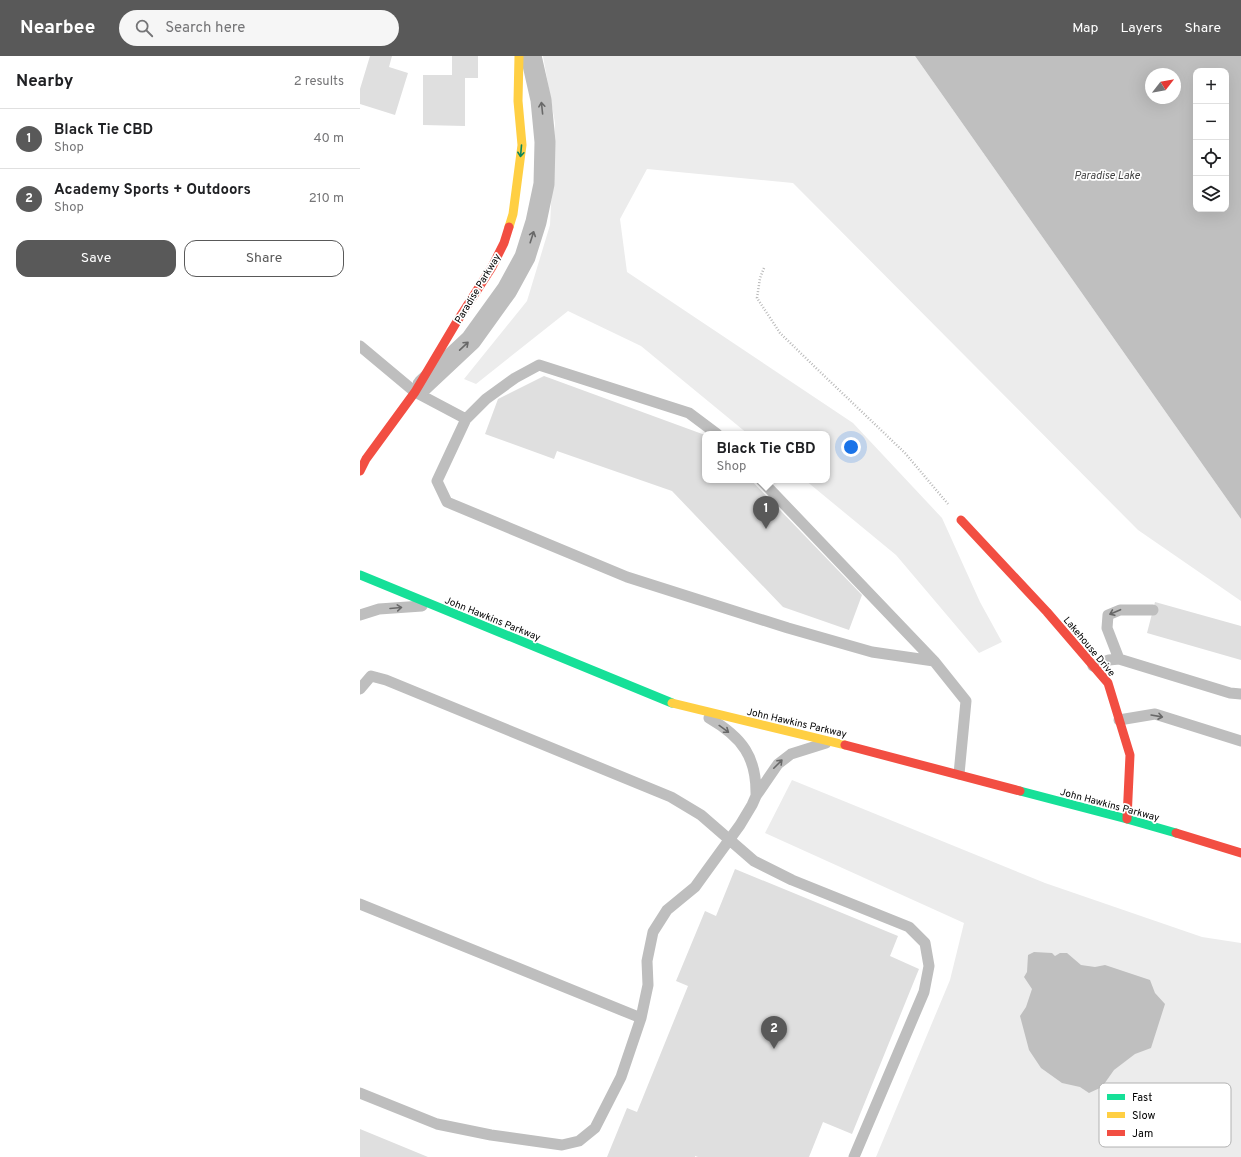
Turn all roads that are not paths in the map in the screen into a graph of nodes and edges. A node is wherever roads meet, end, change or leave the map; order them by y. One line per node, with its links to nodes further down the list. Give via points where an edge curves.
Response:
1 (519, 56): 4 (main road, Paradise Parkway, one-way to 4, via 518,101 522,145 512,214 504,243 492,267)
2 (531, 56): 4 (street, Paradise Parkway, one-way to 2, via 471,340 508,290 525,257 536,222 545,177 542,108)
3 (360, 346): 4 (lane)
4 (415, 392): 5 (lane); 7 (main road, Paradise Parkway)
5 (466, 419): 6 (lane, via 486,399 515,378 539,365 689,413); 15 (lane, via 437,481 447,502 627,577 872,652)
6 (713, 431)
7 (360, 471)
8 (764, 483): 15 (lane)
9 (961, 520): 16 (main road, Lakehouse Drive, via 1047,612)
10 (360, 575): 11 (main road, John Hawkins Parkway)
11 (432, 605): 13 (lane, one-way to 11, via 379,609); 19 (main road, John Hawkins Parkway, via 665,701)
12 (1153, 610): 14 (lane, one-way to 14, via 1120,610 1108,615 1107,628)
13 (360, 615)
14 (1119, 659): 16 (lane); 18 (lane, via 1230,693)
15 (934, 661): 23 (lane, via 966,701)
16 (1093, 666): 20 (main road, Lakehouse Drive, via 1108,683)
17 (360, 689): 26 (lane, via 371,676 386,680 671,797 701,815)
18 (1241, 694)
19 (691, 708): 21 (main road, John Hawkins Parkway); 24 (lane, one-way to 24, via 727,731 747,752 753,764)
20 (1119, 720): 22 (lane, one-way to 22, via 1155,714); 25 (main road, Lakehouse Drive, via 1130,755)
21 (831, 741): 23 (main road, John Hawkins Parkway); 24 (lane, one-way to 21, via 784,758)
22 (1241, 741)
23 (959, 774): 25 (main road, John Hawkins Parkway)
24 (756, 796): 26 (lane)
25 (1127, 820): 27 (main road, John Hawkins Parkway)
26 (729, 840): 29 (lane, via 695,887 667,910 653,932 647,961 648,985); 31 (lane, via 754,861 792,880 909,927 925,943 929,966 924,992)
27 (1241, 853)
28 (360, 904): 29 (lane)
29 (641, 1018): 30 (lane, via 621,1077 595,1128 579,1141 562,1146 437,1124)
30 (360, 1093)
31 (854, 1157)

